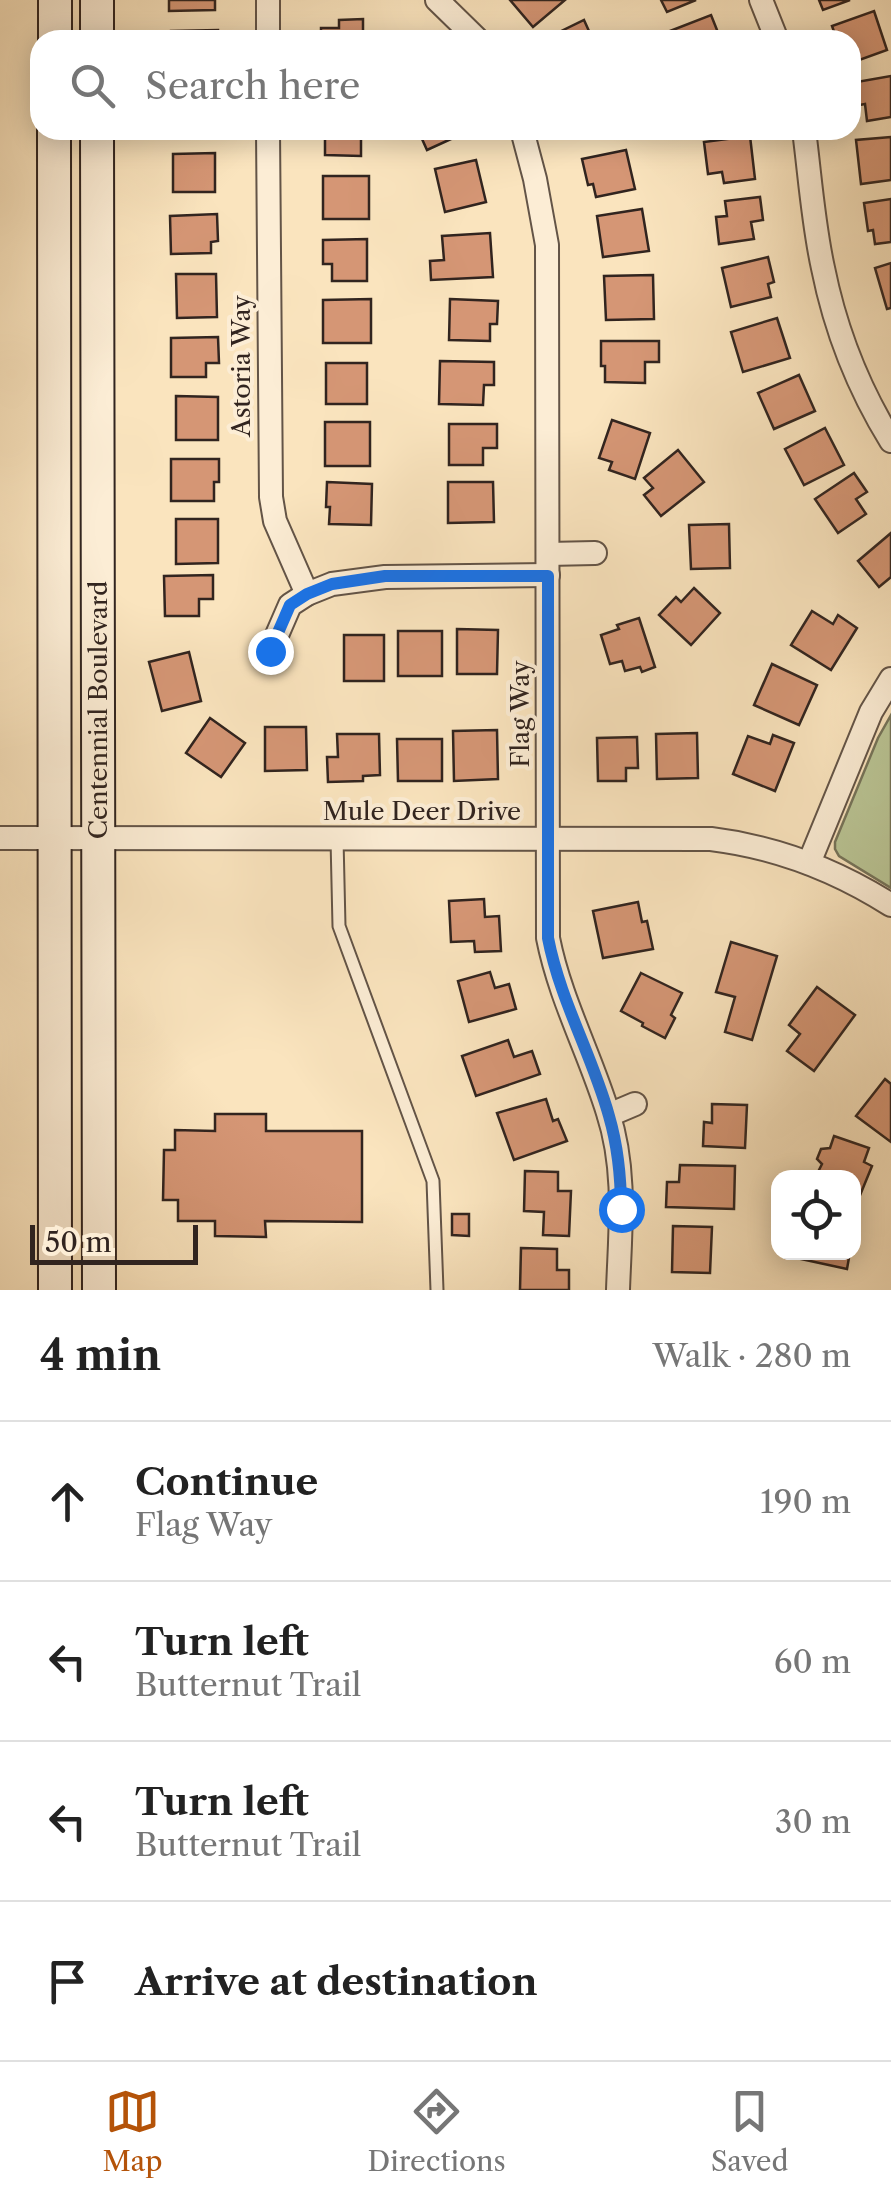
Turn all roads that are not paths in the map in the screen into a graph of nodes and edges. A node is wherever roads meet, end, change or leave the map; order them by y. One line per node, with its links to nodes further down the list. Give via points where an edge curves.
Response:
1 (55, 0): 6 (main road)
2 (98, 0): 7 (main road)
3 (268, 0): 8 (street)
4 (437, 0): 9 (street)
5 (761, 0): 10 (street)
6 (55, 30)
7 (97, 30)
8 (268, 30)
9 (469, 30)
10 (773, 30)
11 (54, 140): 26 (main road, Centennial Boulevard)
12 (97, 140): 23 (main road, Centennial Boulevard)
13 (268, 140): 19 (street, Astoria Way, via 270,497)
14 (525, 140): 18 (street, Flag Way, via 546,245)
15 (805, 140): 16 (street, via 833,306)
16 (891, 441)
17 (595, 553): 18 (street)
18 (548, 564): 19 (street, via 358,578); 25 (street, Flag Way)
19 (307, 594): 20 (street, via 290,605)
20 (270, 651)
21 (891, 679): 27 (street)
22 (0, 838): 26 (street, Mule Deer Drive)
23 (98, 838): 24 (street, Mule Deer Drive); 26 (street, Mule Deer Drive); 32 (main road, Centennial Boulevard)
24 (336, 838): 25 (street, Mule Deer Drive); 33 (lane, via 340,926 433,1181)
25 (547, 838): 27 (street, Mule Deer Drive, via 711,838); 30 (street, Flag Way, via 552,961)
26 (54, 840): 31 (main road, Centennial Boulevard)
27 (809, 863): 28 (street, Mule Deer Drive)
28 (891, 905)
29 (635, 1104): 30 (street)
30 (609, 1115): 34 (street, Flag Way, via 621,1181)
31 (55, 1290)
32 (99, 1290)
33 (437, 1290)
34 (618, 1290)

